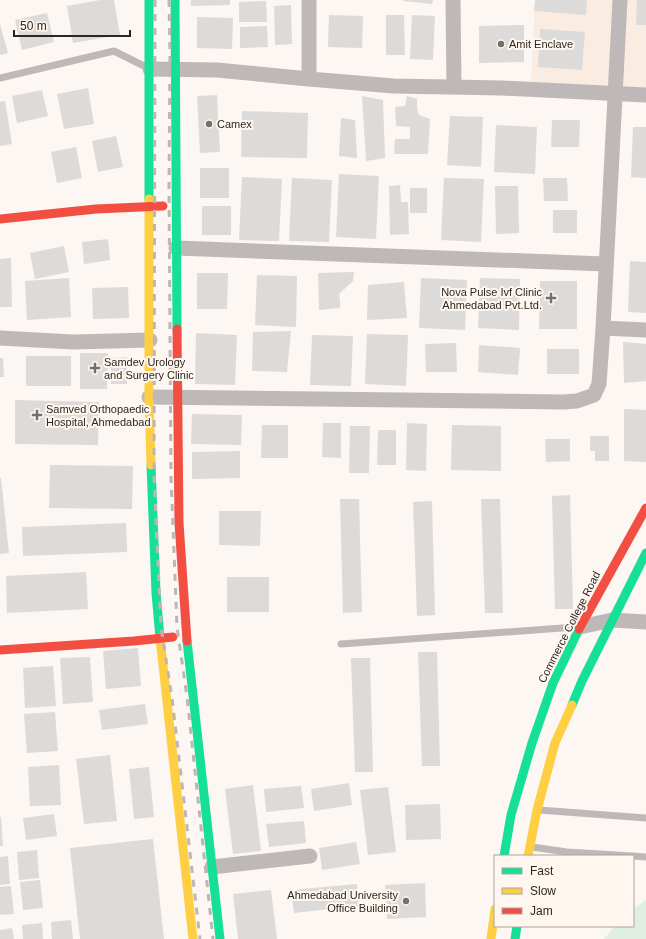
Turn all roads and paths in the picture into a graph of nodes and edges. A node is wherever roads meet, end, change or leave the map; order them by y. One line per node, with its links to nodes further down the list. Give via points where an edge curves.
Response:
1 (149, 0): 6 (main road)
2 (175, 0): 7 (main road)
3 (309, 0): 9 (street)
4 (454, 0): 10 (street)
5 (620, 0): 11 (street)
6 (150, 69): 7 (street); 8 (lane, via 114,51); 13 (main road)
7 (175, 69): 9 (street, via 217,70); 14 (main road)
8 (0, 78)
9 (309, 79): 10 (street, via 394,86)
10 (454, 87): 11 (street)
11 (615, 94): 12 (street); 17 (street)
12 (646, 95)
13 (149, 206): 14 (main road); 15 (main road); 21 (main road)
14 (176, 206): 16 (main road)
15 (0, 219)
16 (176, 248): 17 (street); 23 (main road)
17 (606, 264): 18 (street)
18 (603, 328): 19 (street); 23 (street, via 599,384 594,395 577,401)
19 (646, 330)
20 (0, 338): 21 (street, via 73,342)
21 (150, 340): 22 (main road)
22 (149, 397): 23 (street); 30 (main road)
23 (177, 398): 29 (main road, via 179,523)
24 (646, 508): 28 (main road, Commerce College Road)
25 (646, 554): 26 (main road)
26 (612, 620): 27 (street); 28 (street); 33 (main road, via 555,743)
27 (646, 622)
28 (580, 627): 31 (lane); 36 (main road, Commerce College Road, via 553,683 532,743 511,816)
29 (186, 635): 30 (main road); 41 (main road)
30 (160, 638): 32 (main road); 44 (main road)
31 (341, 644)
32 (0, 650)
33 (537, 810): 34 (lane); 35 (main road)
34 (646, 818)
35 (529, 852): 37 (lane)
36 (504, 855)
37 (616, 855)
38 (310, 856): 41 (street)
39 (634, 856): 40 (lane)
40 (646, 857)
41 (212, 867): 45 (main road)
42 (494, 916): 46 (main road)
43 (517, 927): 47 (main road)
44 (194, 939)
45 (220, 939)
46 (491, 939)
47 (515, 939)

